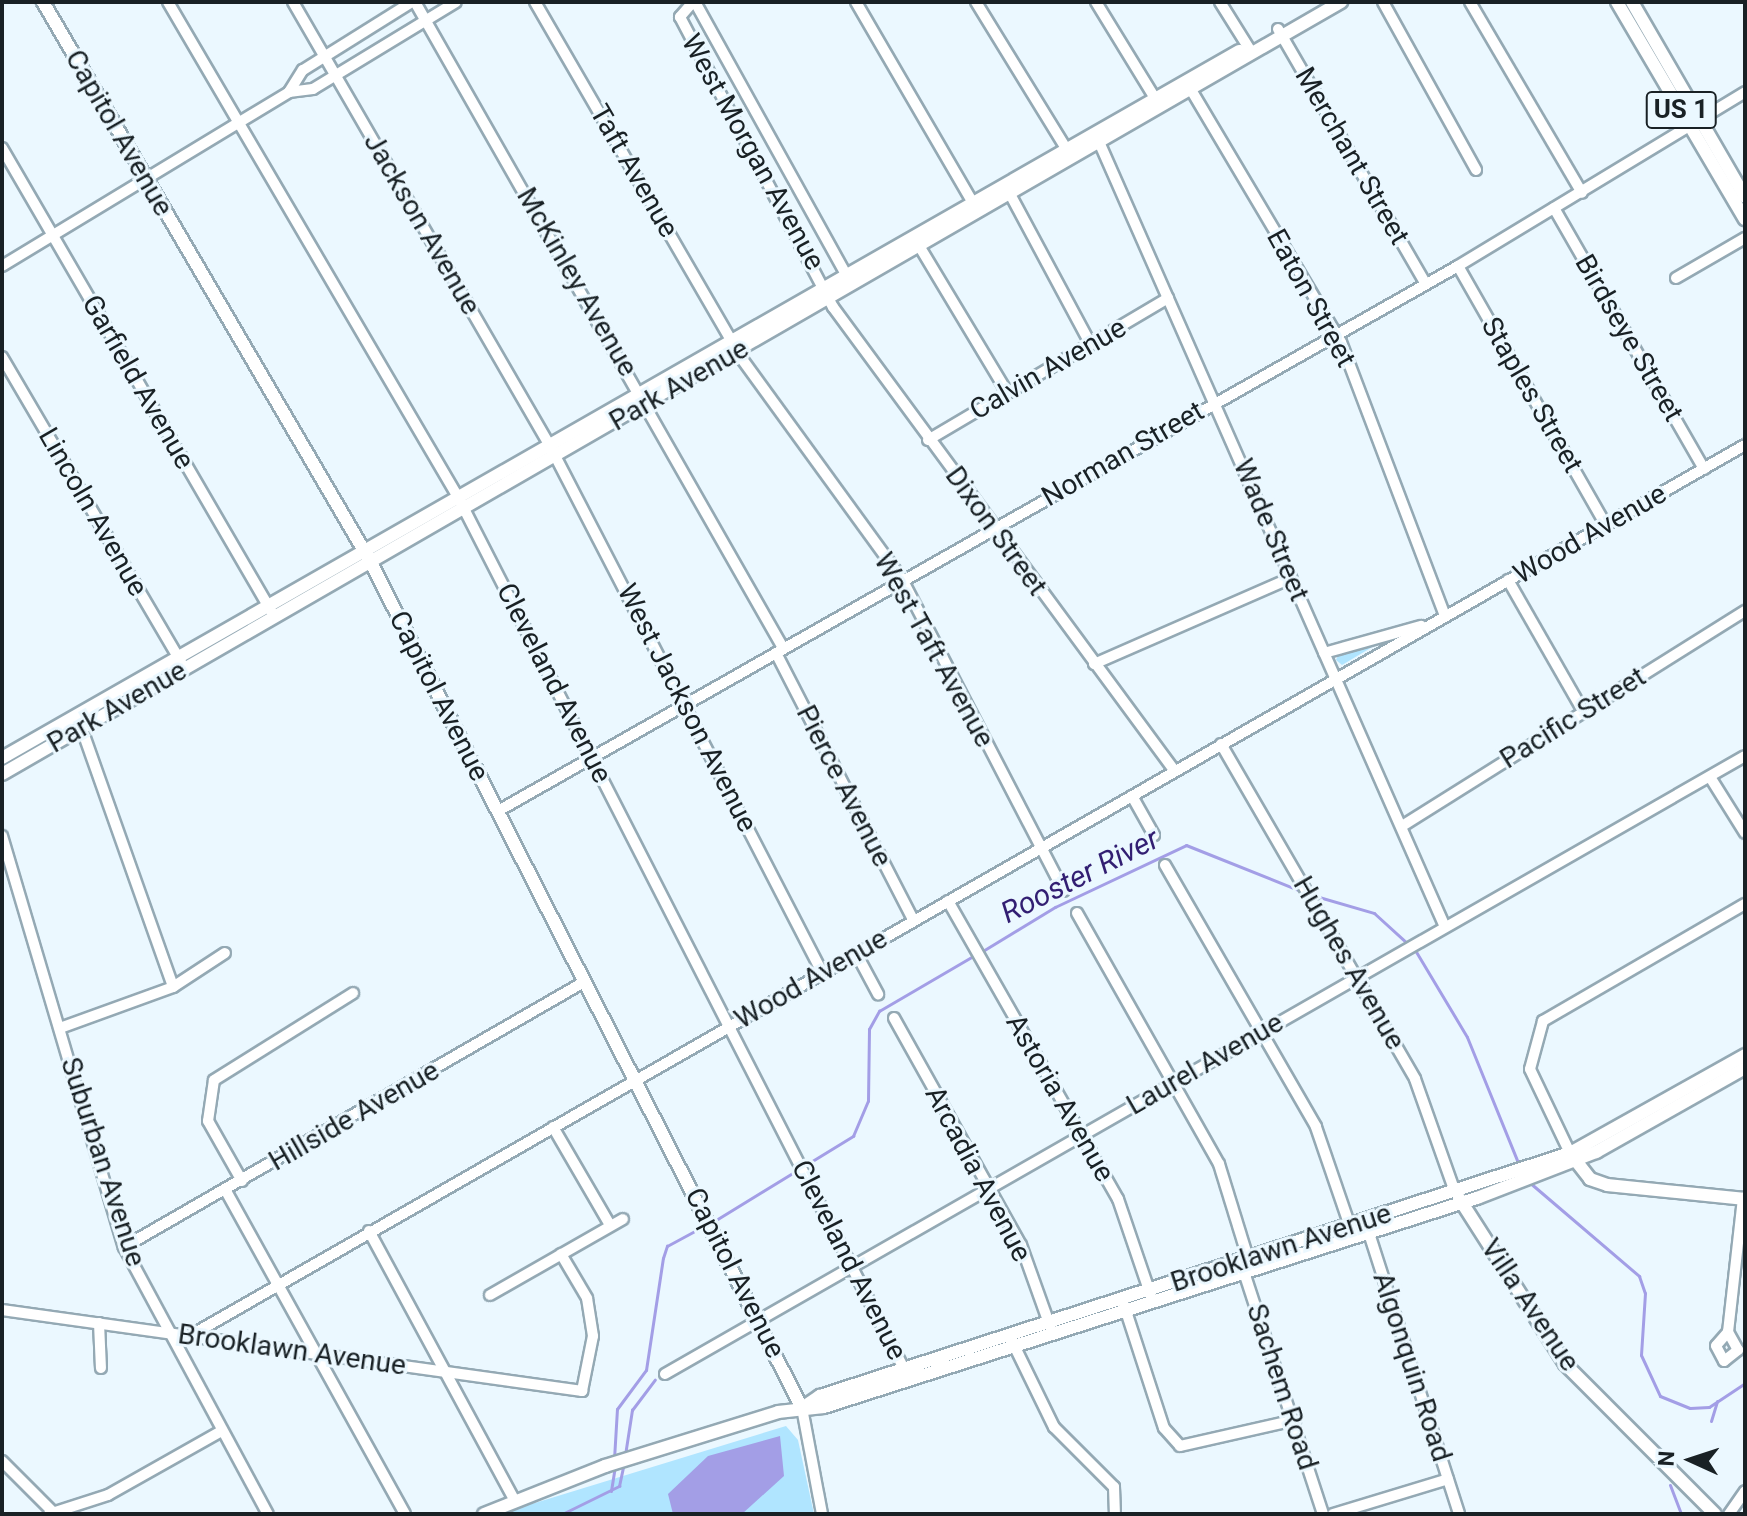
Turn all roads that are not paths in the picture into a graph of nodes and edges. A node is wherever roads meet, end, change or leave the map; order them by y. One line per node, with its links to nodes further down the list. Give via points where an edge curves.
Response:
1 (43, 2): 33 (main road, Capitol Avenue)
2 (168, 2): 27 (street, Cleveland Avenue)
3 (293, 2): 21 (street, Jackson Avenue)
4 (413, 2): 18 (street, McKinley Avenue); 21 (street)
5 (456, 2): 18 (street)
6 (535, 2): 52 (street, Taft Avenue)
7 (694, 2): 46 (street, West Morgan Avenue); 48 (street, West Morgan Avenue, via 680,17)
8 (856, 2): 37 (street)
9 (976, 2): 31 (street)
10 (1096, 2): 26 (street)
11 (1220, 2): 20 (street)
12 (1325, 2): 19 (main road, Park Avenue)
13 (1341, 2): 19 (main road, Park Avenue)
14 (1383, 2): 32 (street)
15 (1470, 2): 34 (street)
16 (1617, 2): 28 (main road, US 1)
17 (1632, 2): 28 (main road, US 1)
18 (426, 21): 22 (street); 55 (street, McKinley Avenue)
19 (1279, 33): 20 (main road, Park Avenue); 47 (street, Merchant Street)
20 (1250, 49): 23 (main road, Park Avenue)
21 (324, 55): 22 (street, Jackson Avenue); 24 (street)
22 (336, 76): 24 (street); 59 (street, Jackson Avenue)
23 (1188, 86): 26 (main road, Park Avenue); 50 (street, Eaton Street)
24 (289, 92): 27 (street)
25 (1745, 92): 28 (street, Norman Street)
26 (1158, 102): 29 (main road, Park Avenue)
27 (237, 122): 33 (street); 61 (street, Cleveland Avenue)
28 (1696, 125): 34 (street, Norman Street); 36 (main road, US 1); 39 (main road, US 1)
29 (1097, 138): 31 (main road, Park Avenue); 49 (street, Wade Street)
30 (2, 148): 40 (street, Garfield Avenue)
31 (1069, 153): 35 (main road, Park Avenue); 37 (main road, Park Avenue)
32 (1476, 170)
33 (145, 177): 40 (street); 64 (main road, Capitol Avenue)
34 (1582, 193): 38 (street, Norman Street)
35 (1010, 194): 37 (main road, Park Avenue); 51 (street)
36 (1745, 197)
37 (975, 207): 42 (main road, Park Avenue)
38 (1554, 208): 44 (street, Norman Street); 60 (street, Birdseye Street)
39 (1745, 219)
40 (52, 235): 43 (street); 68 (street, Garfield Avenue)
41 (1745, 238): 45 (street)
42 (916, 242): 46 (main road, Park Avenue); 54 (street)
43 (2, 266)
44 (1458, 266): 47 (street, Norman Street); 62 (street, Staples Street)
45 (1676, 278)
46 (849, 280): 48 (main road, Park Avenue)
47 (1426, 284): 50 (street, Norman Street)
48 (828, 293): 52 (main road, Park Avenue); 57 (street, Dixon Street)
49 (1168, 298): 51 (street, Calvin Avenue); 56 (street, Wade Street)
50 (1335, 334): 56 (street, Norman Street); 70 (street, Eaton Street)
51 (1091, 345): 54 (street, Calvin Avenue)
52 (735, 346): 55 (main road, Park Avenue); 67 (street, West Taft Avenue)
53 (2, 357): 74 (street, Lincoln Avenue)
54 (1007, 392): 57 (street, Calvin Avenue)
55 (644, 398): 59 (main road, Park Avenue); 72 (street, McKinley Avenue)
56 (1215, 401): 63 (street, Norman Street); 65 (street, Wade Street)
57 (928, 440): 63 (street, Dixon Street)
58 (1745, 445): 60 (street, Wood Avenue)
59 (553, 451): 61 (main road, Park Avenue); 77 (street, West Jackson Avenue)
60 (1704, 469): 62 (street, Wood Avenue)
61 (461, 503): 64 (main road, Park Avenue); 83 (street, Cleveland Avenue)
62 (1606, 525): 66 (street, Wood Avenue)
63 (994, 529): 67 (street, Norman Street); 75 (street, Dixon Street)
64 (367, 555): 68 (main road, Park Avenue); 89 (main road, Capitol Avenue)
65 (1291, 578): 73 (street, Wade Street); 75 (street)
66 (1508, 580): 70 (street, Wood Avenue); 78 (street)
67 (903, 581): 72 (street, Norman Street); 94 (street, West Taft Avenue)
68 (271, 610): 74 (main road, Park Avenue)
69 (1745, 611): 78 (street, Pacific Street)
70 (1445, 616): 71 (street, Wood Avenue)
71 (1435, 622): 73 (street, Wood Avenue); 76 (street, Wood Avenue)
72 (780, 650): 77 (street, Norman Street); 100 (street, Pierce Avenue)
73 (1324, 653): 76 (street, Wade Street)
74 (182, 662): 79 (main road, Park Avenue); 80 (main road, Park Avenue)
75 (1094, 664): 85 (street, Dixon Street)
76 (1336, 680): 81 (street, Wood Avenue); 90 (street, Wade Street)
77 (687, 704): 83 (street, Norman Street); 104 (street, West Jackson Avenue)
78 (1583, 711): 90 (street, Pacific Street)
79 (76, 715): 80 (street); 84 (main road, Park Avenue)
80 (82, 729): 84 (main road, Park Avenue); 107 (street)
81 (1221, 744): 85 (street, Wood Avenue); 105 (street, Hughes Avenue)
82 (1745, 756): 87 (street, Laurel Avenue)
83 (593, 759): 89 (street, Norman Street); 111 (street, Cleveland Avenue)
84 (9, 760): 86 (main road, Park Avenue)
85 (1174, 770): 88 (street, Wood Avenue)
86 (2, 774)
87 (1710, 777): 91 (street); 101 (street, Laurel Avenue)
88 (1132, 796): 92 (street); 94 (street, Wood Avenue)
89 (498, 811): 106 (main road, Capitol Avenue)
90 (1402, 826): 101 (street, Wade Street)
91 (1745, 833)
92 (1154, 835)
93 (2, 836): 112 (street, Suburban Avenue)
94 (1039, 848): 96 (street, West Taft Avenue); 97 (street, Wood Avenue)
95 (1165, 865): 113 (street)
96 (1064, 891)
97 (948, 901): 100 (street, Wood Avenue); 119 (street, Astoria Avenue)
98 (1745, 904): 120 (street, via 1543,1021 1530,1069)
99 (1077, 913): 117 (street, Sachem Road)
100 (913, 920): 103 (street, Wood Avenue)
101 (1445, 927): 105 (street, Laurel Avenue)
102 (225, 953): 107 (street)
103 (856, 953): 104 (street, Wood Avenue); 109 (street)
104 (822, 972): 111 (street, Wood Avenue)
105 (1356, 976): 113 (street, Laurel Avenue); 124 (street, Hughes Avenue, via 1415,1079)
106 (584, 982): 116 (main road, Capitol Avenue); 121 (street, Hillside Avenue)
107 (173, 987): 112 (street)
108 (353, 993): 121 (street, via 214,1080 208,1121)
109 (878, 994)
110 (894, 1018): 122 (street, Arcadia Avenue)
111 (729, 1027): 116 (street, Wood Avenue); 133 (street, Cleveland Avenue)
112 (60, 1028): 131 (street, Suburban Avenue)
113 (1261, 1033): 117 (street, Laurel Avenue); 130 (street, via 1316,1127)
114 (1745, 1055): 120 (main road, Brooklawn Avenue)
115 (1745, 1068): 120 (main road, Brooklawn Avenue)
116 (635, 1079): 118 (street, Wood Avenue); 140 (main road, Capitol Avenue)
117 (1172, 1081): 119 (street, Laurel Avenue); 134 (street, Sachem Road, via 1219,1164)
118 (553, 1127): 127 (street); 129 (street, Wood Avenue)
119 (1081, 1137): 122 (street, Laurel Avenue); 137 (street, Astoria Avenue, via 1118,1199)
120 (1573, 1157): 124 (main road, Brooklawn Avenue); 125 (main road, via 1590,1179 1607,1185)
121 (242, 1181): 123 (street, Hillside Avenue)
122 (988, 1188): 133 (street, Laurel Avenue); 142 (street, Arcadia Avenue, via 1021,1245)
123 (226, 1191): 131 (street, Hillside Avenue); 135 (street)
124 (1459, 1198): 128 (main road, Brooklawn Avenue); 168 (main road, Villa Avenue, via 1565,1364)
125 (1744, 1198): 143 (street)
126 (623, 1219): 127 (street)
127 (610, 1225): 132 (street)
128 (1367, 1227): 130 (main road, Brooklawn Avenue); 156 (street, Algonquin Road)
129 (369, 1231): 135 (street, Wood Avenue); 149 (street)
130 (1352, 1232): 134 (main road, Brooklawn Avenue)
131 (124, 1247): 144 (street, Suburban Avenue)
132 (561, 1254): 136 (street); 149 (street, Brooklawn Avenue, via 587,1298 593,1336 582,1391)
133 (855, 1264): 140 (street, Laurel Avenue); 151 (street, Cleveland Avenue)
134 (1246, 1266): 137 (main road, Brooklawn Avenue); 153 (street, Sachem Road)
135 (275, 1284): 145 (street, Wood Avenue); 147 (street)
136 (490, 1295)
137 (1151, 1296): 138 (main road, Brooklawn Avenue)
138 (1124, 1305): 142 (main road, Brooklawn Avenue); 153 (street, via 1164,1428 1180,1446)
139 (3, 1308): 141 (street, Brooklawn Avenue)
140 (760, 1319): 150 (street, Laurel Avenue); 152 (main road, Capitol Avenue)
141 (99, 1323): 144 (street, Brooklawn Avenue); 148 (street)
142 (1051, 1329): 146 (main road, Brooklawn Avenue)
143 (1728, 1332)
144 (169, 1334): 145 (street, Brooklawn Avenue); 154 (street, Suburban Avenue)
145 (188, 1337): 147 (street, Brooklawn Avenue)
146 (1012, 1340): 151 (main road, Brooklawn Avenue); 164 (street, via 1054,1427 1114,1487)
147 (314, 1353): 149 (street, Brooklawn Avenue); 161 (street)
148 (101, 1368)
149 (442, 1370): 158 (street)
150 (665, 1374)
151 (906, 1375): 152 (main road, Brooklawn Avenue)
152 (802, 1408): 158 (main road, Brooklawn Avenue, via 605,1466); 163 (street)
153 (1295, 1420): 165 (street, Sachem Road)
154 (220, 1432): 159 (street, via 108,1495); 160 (street, Suburban Avenue)
155 (2, 1461): 159 (street)
156 (1448, 1479): 166 (street); 167 (street, Algonquin Road)
157 (1745, 1491): 169 (street)
158 (514, 1499): 162 (main road, Brooklawn Avenue)
159 (51, 1513)
160 (268, 1514)
161 (405, 1514)
162 (484, 1514)
163 (822, 1514)
164 (1115, 1514)
165 (1323, 1514)
166 (1333, 1514)
167 (1459, 1514)
168 (1715, 1514)
169 (1729, 1514)

